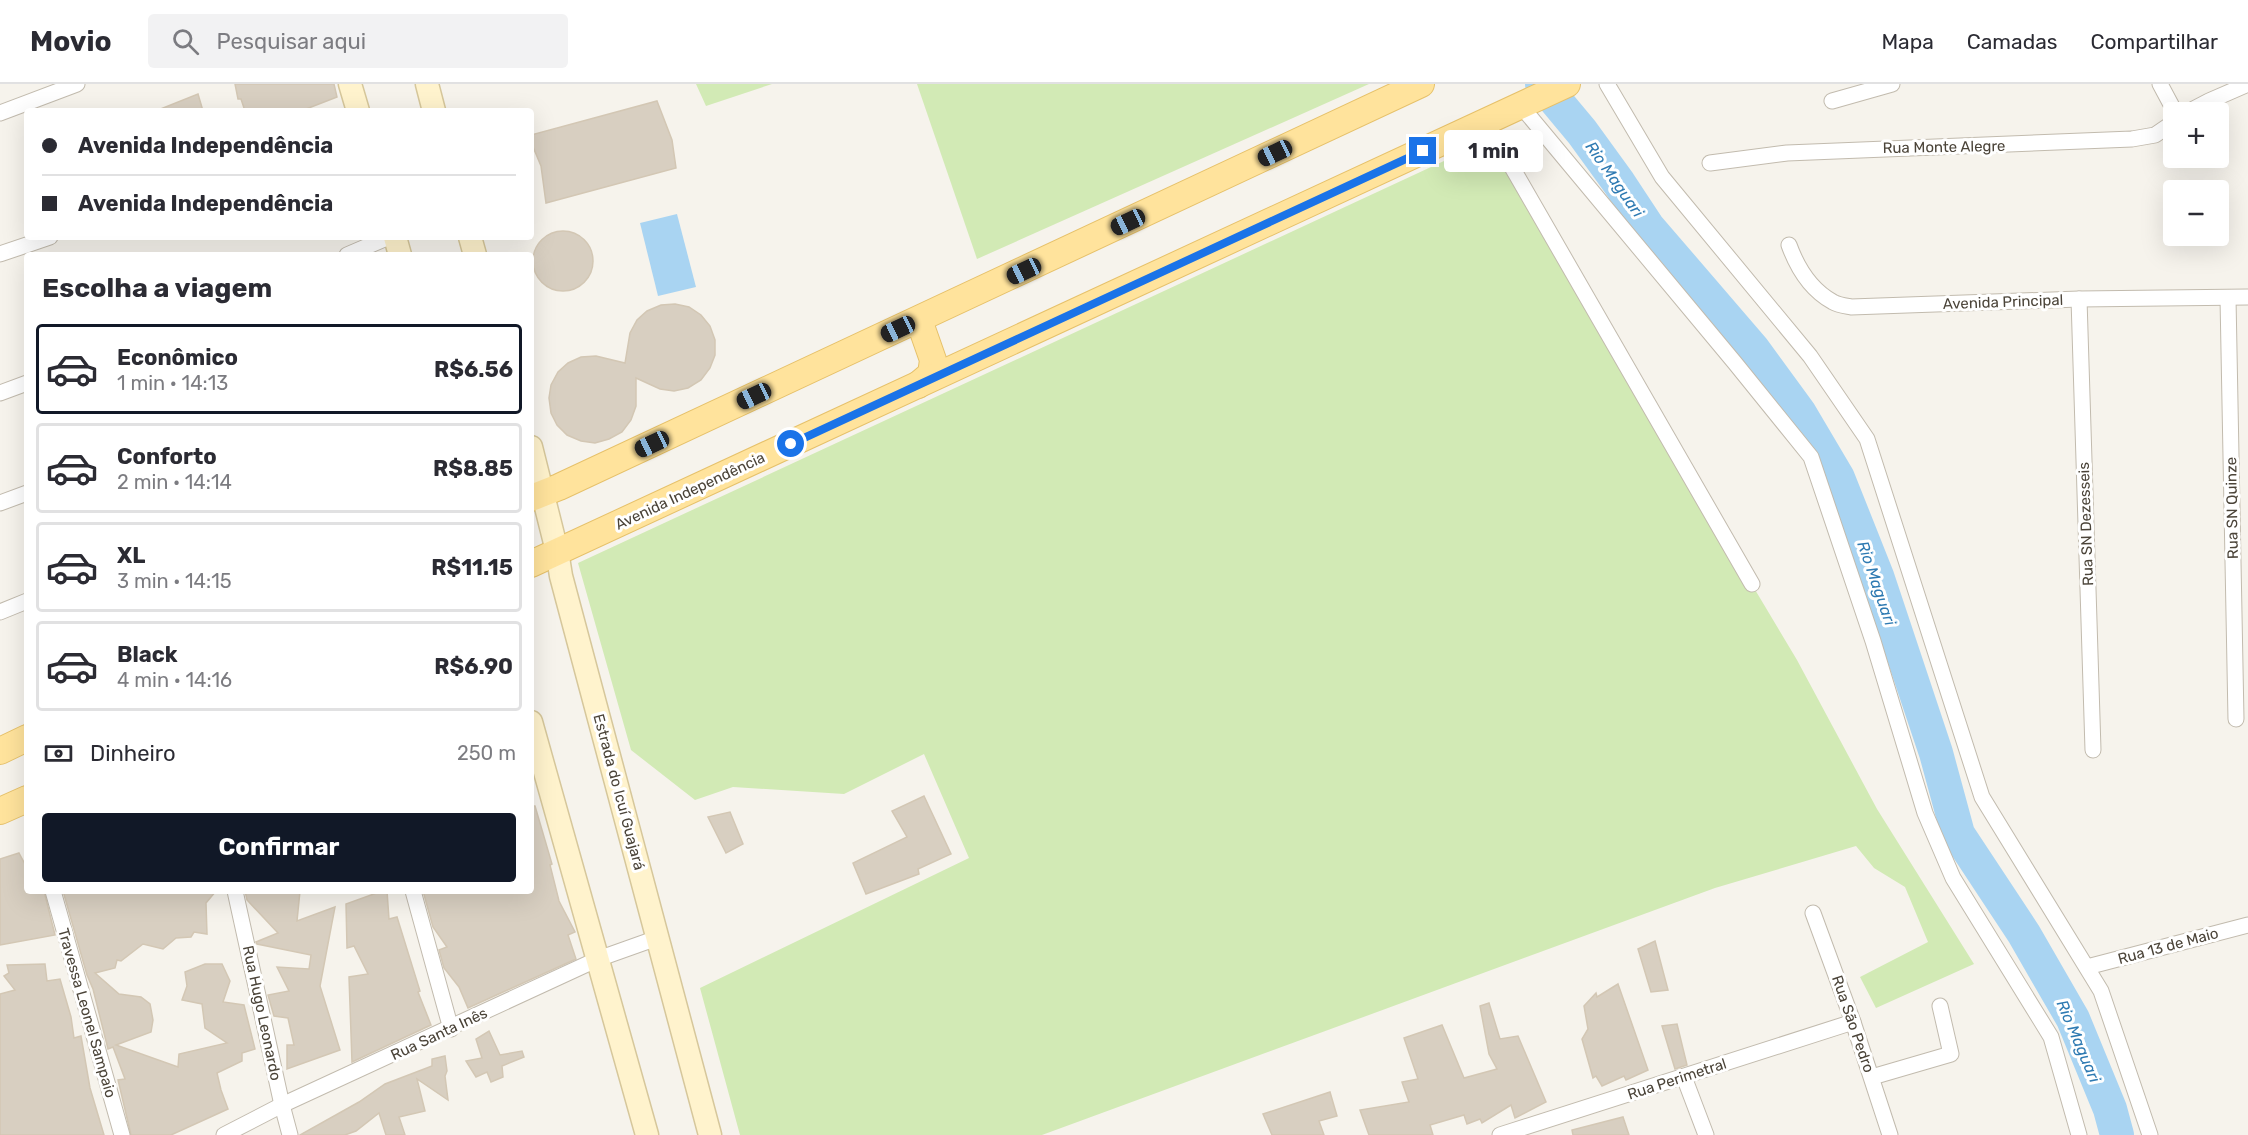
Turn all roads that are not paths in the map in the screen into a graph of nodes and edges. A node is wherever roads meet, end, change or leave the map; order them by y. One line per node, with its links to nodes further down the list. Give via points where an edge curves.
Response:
1 (77, 84): 16 (street)
2 (350, 84): 14 (main road)
3 (427, 84): 15 (main road)
4 (1421, 84): 28 (main road)
5 (1567, 84): 13 (main road, Avenida Independência)
6 (1607, 84): 55 (street, via 1662,177 1810,356 1867,439 1982,797)
7 (1892, 84): 10 (street)
8 (2160, 84): 11 (street)
9 (2247, 84): 12 (street)
10 (1832, 101)
11 (2170, 102)
12 (2207, 102)
13 (1527, 103): 17 (main road, Avenida Independência); 71 (street, via 1811,457 1925,813 1953,878 2051,1038)
14 (357, 108)
15 (433, 108)
16 (0, 113)
17 (1486, 122): 30 (main road, Avenida Independência); 38 (street)
18 (2163, 130): 19 (street, Rua Monte Alegre, via 2155,135 2121,140 1786,153)
19 (1710, 163)
20 (41, 240): 24 (street)
21 (382, 240): 23 (street)
22 (1789, 244): 26 (street, Avenida Principal, via 1809,283 1833,303 1851,307)
23 (354, 252)
24 (0, 254)
25 (2248, 297): 27 (street, Avenida Principal)
26 (2079, 298): 27 (street, Avenida Principal); 44 (street, Rua SN Dezesseis)
27 (2228, 298): 41 (street, Rua SN Quinze)
28 (919, 320): 30 (main road, via 933,360 932,374); 34 (main road)
29 (24, 383): 31 (street)
30 (918, 385): 36 (main road, Avenida Independência)
31 (0, 393)
32 (534, 476): 34 (main road, Estrada do Icuí Guajará)
33 (24, 494): 35 (street)
34 (536, 495): 36 (main road, Estrada do Icuí Guajará)
35 (0, 503)
36 (557, 551): 37 (main road, Avenida Independência); 53 (main road, Estrada do Icuí Guajará)
37 (534, 562)
38 (1752, 584)
39 (24, 602): 40 (street)
40 (0, 612)
41 (2236, 719)
42 (534, 733): 54 (main road)
43 (24, 739): 45 (main road)
44 (2093, 750)
45 (0, 751)
46 (24, 802): 47 (main road)
47 (0, 811)
48 (54, 894): 63 (street, Travessa Leonel Sampaio)
49 (236, 894): 61 (street, Rua Hugo Leonardo)
50 (414, 894): 58 (street)
51 (1813, 913): 57 (street, Rua São Pedro)
52 (2248, 925): 55 (street, Rua 13 de Maio)
53 (657, 938): 54 (street, Rua Santa Inês); 67 (main road, Estrada do Icuí Guajará)
54 (598, 959): 58 (street, Rua Santa Inês); 66 (main road)
55 (2087, 967): 72 (street, via 2101,991)
56 (1940, 1005): 60 (street, via 1951,1054)
57 (1853, 1022): 59 (street, Rua Perimetral); 60 (street, Rua São Pedro)
58 (452, 1029): 61 (street, Rua Santa Inês)
59 (1684, 1077): 62 (street, Rua Perimetral); 69 (street)
60 (1872, 1077): 70 (street, Rua São Pedro)
61 (282, 1105): 64 (street, Rua Santa Inês); 65 (street, Rua Hugo Leonardo)
62 (1518, 1133): 68 (street, Rua Perimetral)
63 (122, 1135)
64 (224, 1135)
65 (290, 1135)
66 (647, 1135)
67 (710, 1135)
68 (1500, 1135)
69 (1706, 1135)
70 (1890, 1135)
71 (2079, 1135)
72 (2150, 1135)

